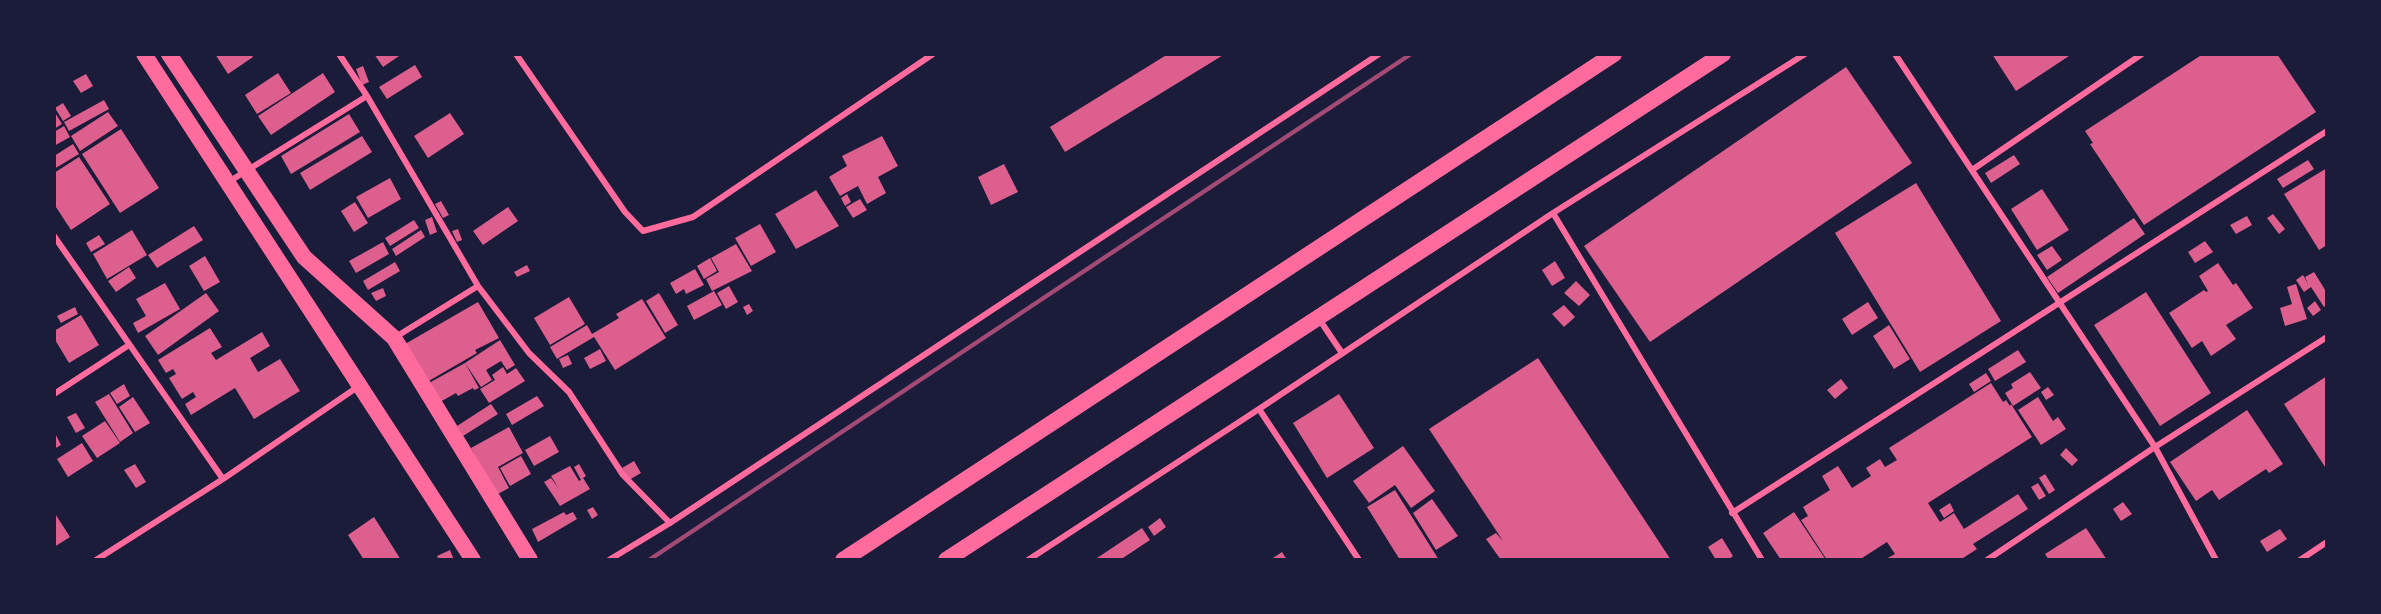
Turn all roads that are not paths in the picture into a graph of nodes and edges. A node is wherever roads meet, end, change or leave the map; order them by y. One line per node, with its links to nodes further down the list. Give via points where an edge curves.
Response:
1 (144, 54): 16 (highway)
2 (169, 54): 14 (highway)
3 (339, 54): 12 (street)
4 (516, 54): 5 (street, via 625,212 643,231 693,217)
5 (933, 54)
6 (1379, 54): 32 (street)
7 (1614, 54): 38 (highway)
8 (1724, 54): 21 (highway)
9 (1805, 54): 17 (street)
10 (1895, 54): 15 (street)
11 (2142, 54): 15 (street)
12 (367, 96): 14 (street); 19 (street)
13 (2327, 131): 20 (street)
14 (246, 170): 16 (street); 23 (highway, via 304,257)
15 (1972, 170): 20 (street)
16 (227, 183): 26 (highway)
17 (1553, 213): 25 (street); 31 (street)
18 (54, 236): 24 (street)
19 (478, 286): 23 (street); 32 (street, via 530,353 569,392 623,475)
20 (2060, 303): 29 (street); 31 (street)
21 (1318, 318): 25 (street); 39 (highway)
22 (2327, 337): 29 (street)
23 (393, 338): 36 (highway)
24 (129, 345): 27 (street); 30 (street)
25 (1342, 353): 28 (street)
26 (359, 386): 30 (street); 35 (highway)
27 (54, 394)
28 (1259, 409): 40 (street); 41 (street)
29 (2155, 447): 43 (street); 44 (street)
30 (223, 479): 34 (street)
31 (1732, 513): 42 (street)
32 (670, 523): 37 (street)
33 (2327, 542): 45 (street)
34 (96, 560)
35 (473, 560)
36 (530, 560)
37 (609, 560)
38 (843, 560)
39 (946, 560)
40 (1028, 560)
41 (1359, 560)
42 (1762, 560)
43 (1987, 560)
44 (2216, 560)
45 (2300, 560)

